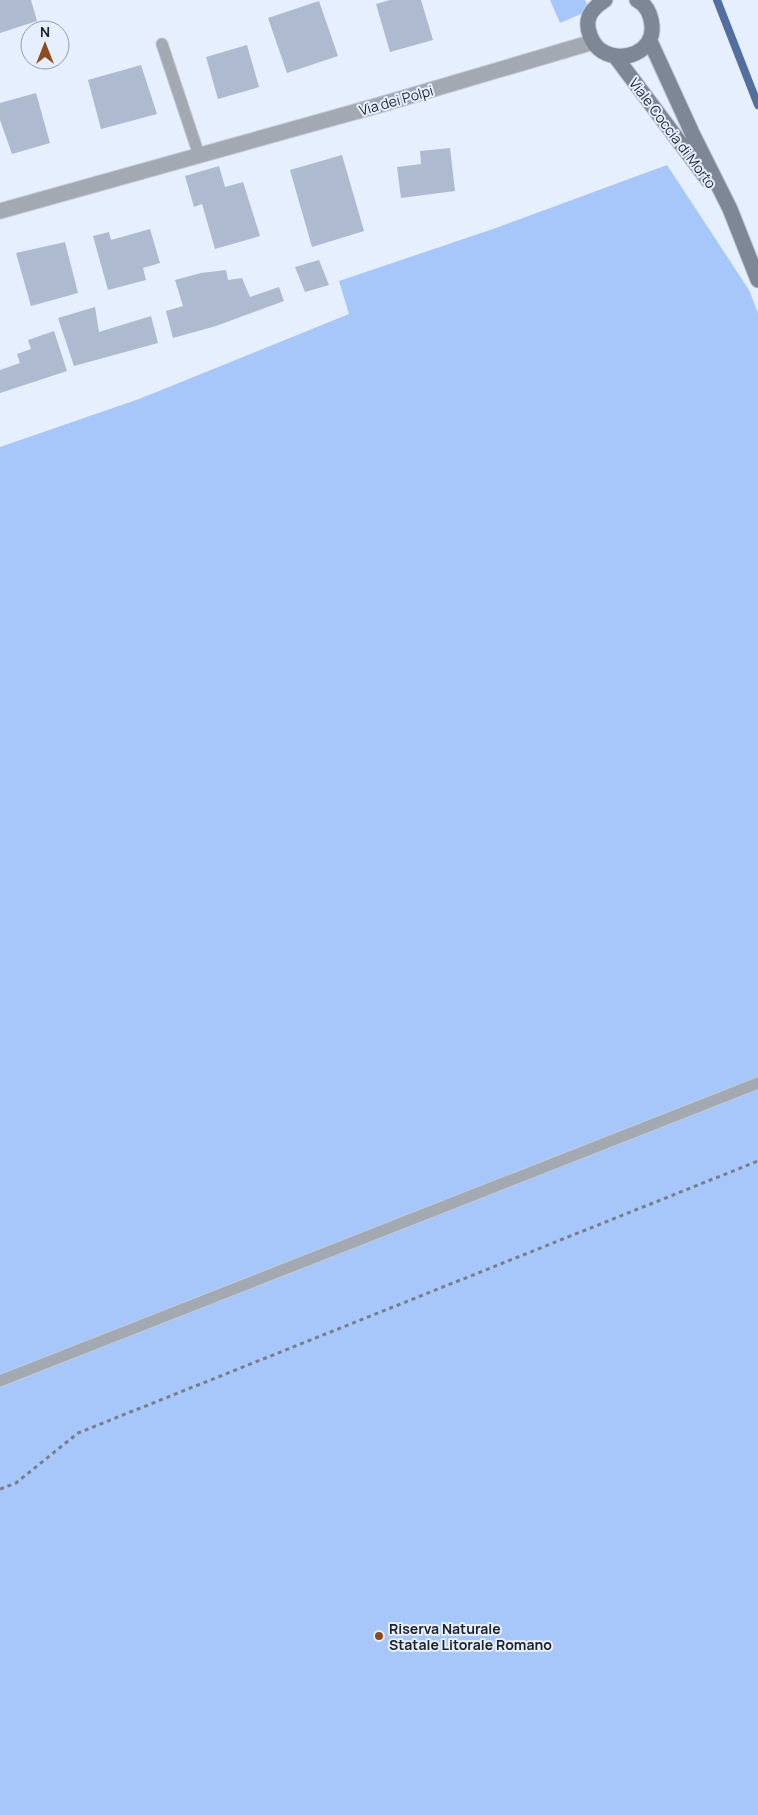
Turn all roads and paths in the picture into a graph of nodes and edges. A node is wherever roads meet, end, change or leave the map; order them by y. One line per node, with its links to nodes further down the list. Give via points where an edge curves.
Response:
1 (600, 1): 4 (street, via 589,17)
2 (640, 1): 3 (street, via 650,14)
3 (650, 41): 6 (street, via 641,52); 8 (street, Viale Coccia di Morto)
4 (593, 42): 6 (street, via 602,51); 7 (street, Via dei Polpi)
5 (162, 44): 7 (lane)
6 (615, 56): 8 (street, Viale Coccia di Morto)
7 (199, 155): 9 (street, Via dei Polpi)
8 (730, 209): 10 (street, Viale Coccia di Morto)
9 (0, 210)
10 (758, 280)
11 (758, 1083): 13 (lane)
12 (758, 1161): 14 (path, via 78,1433 16,1482)
13 (0, 1381)
14 (0, 1489)

